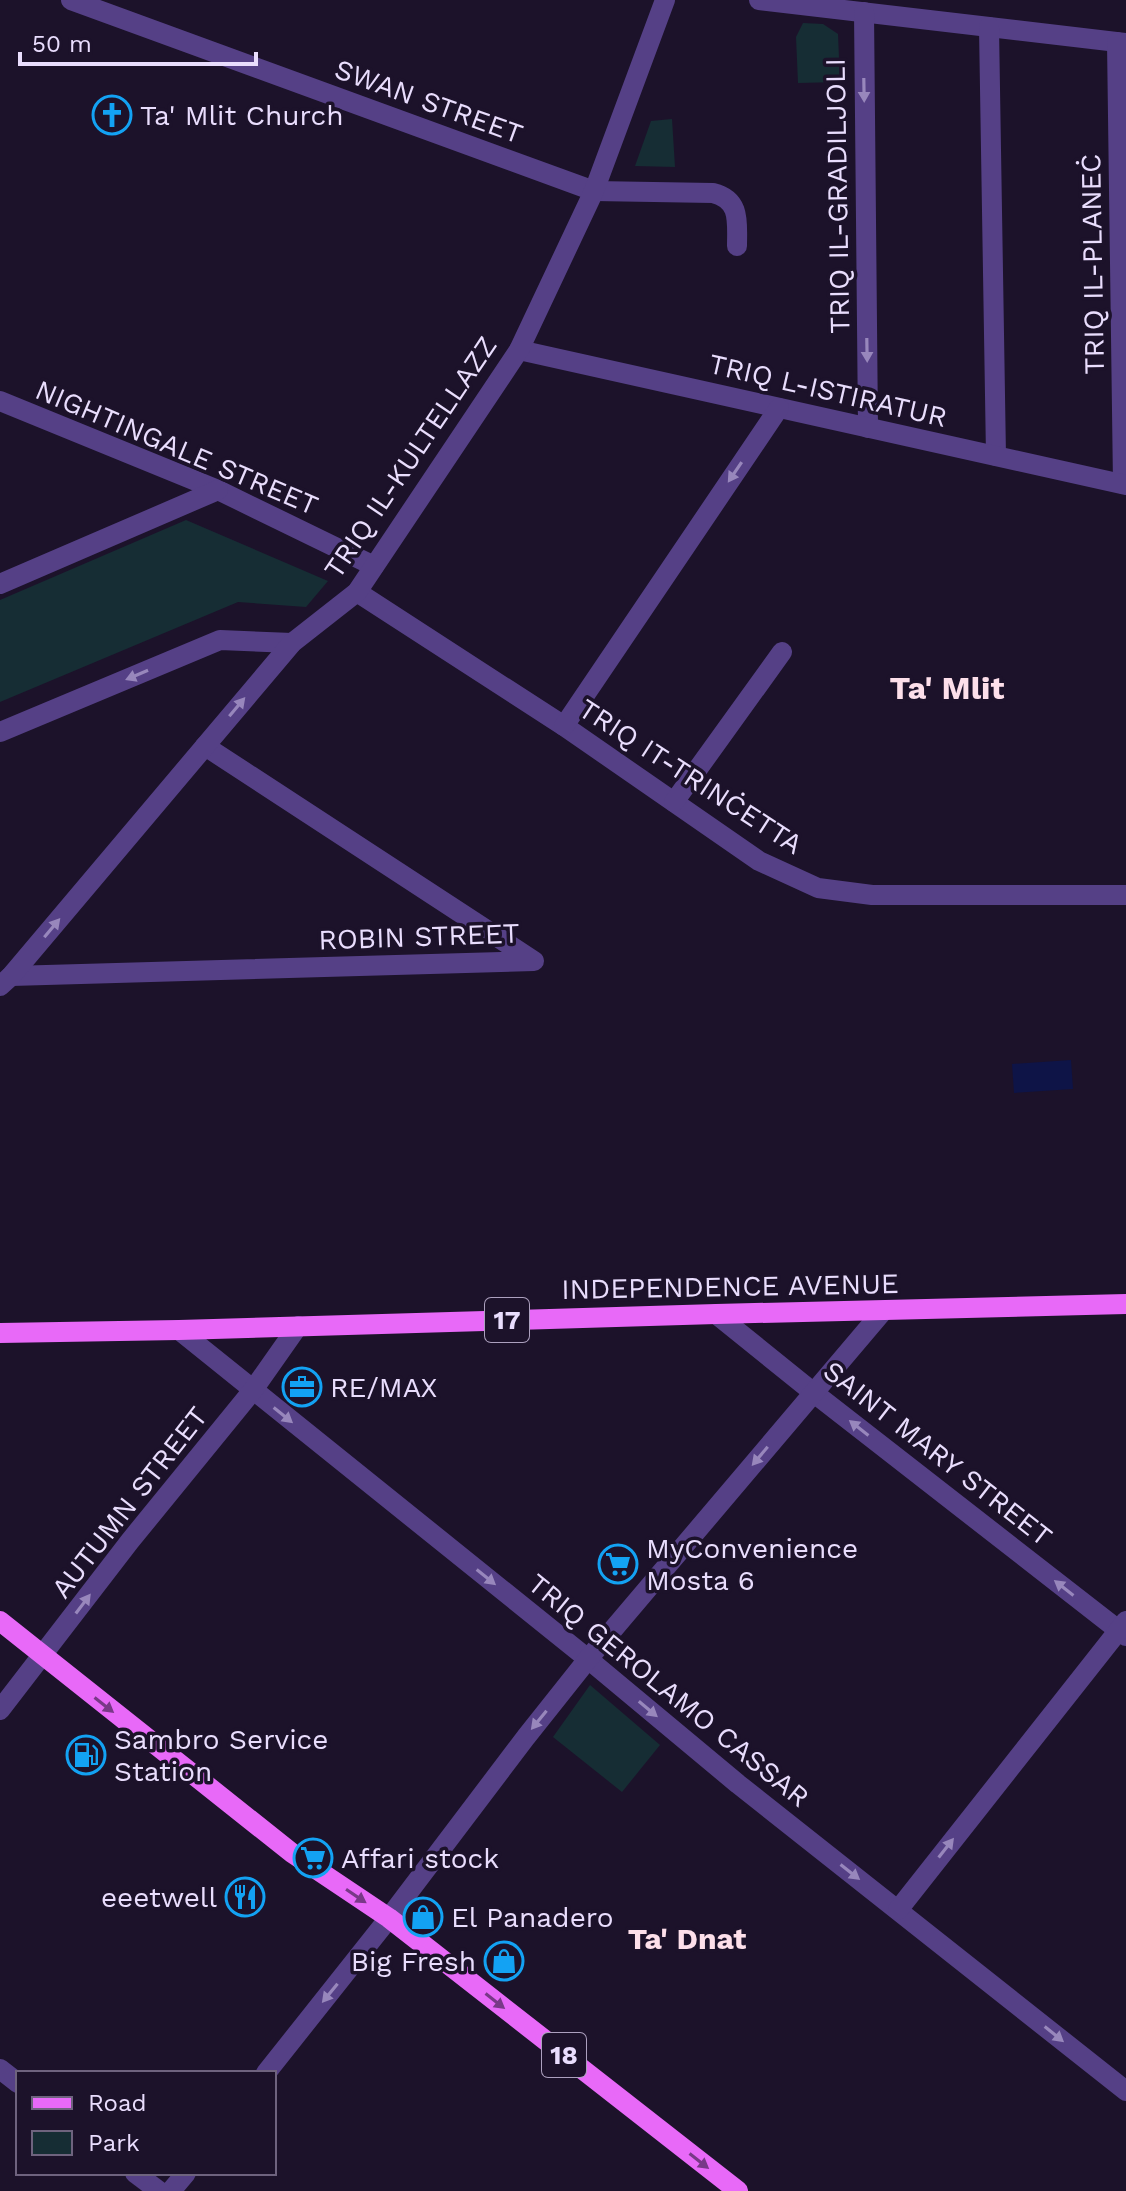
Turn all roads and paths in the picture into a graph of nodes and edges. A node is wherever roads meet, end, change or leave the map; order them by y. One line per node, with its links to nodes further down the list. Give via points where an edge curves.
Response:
1 (71, 0): 7 (street, SWAN STREET)
2 (665, 0): 7 (street, TRIQ IL-KULTELLAZZ)
3 (759, 0): 4 (street)
4 (864, 12): 5 (street); 12 (street, TRIQ IL-GRADILJOLI, one-way to 12)
5 (989, 27): 6 (street); 13 (street)
6 (1122, 43): 14 (street, TRIQ IL-PLANEĊ)
7 (594, 191): 8 (street, SWAN STREET, via 725,196 736,215); 9 (street, TRIQ IL-KULTELLAZZ)
8 (737, 246)
9 (519, 350): 11 (street, TRIQ L-ISTIRATUR); 16 (street, TRIQ IL-KULTELLAZZ)
10 (0, 401): 15 (street, NIGHTINGALE STREET)
11 (779, 408): 12 (street, TRIQ L-ISTIRATUR); 21 (street, one-way to 21)
12 (868, 428): 13 (street, TRIQ L-ISTIRATUR)
13 (996, 456): 14 (street, TRIQ L-ISTIRATUR)
14 (1125, 485)
15 (218, 490): 16 (street, NIGHTINGALE STREET); 17 (street)
16 (374, 566): 18 (street, TRIQ IL-KULTELLAZZ)
17 (0, 584)
18 (357, 592): 19 (street, TRIQ IL-KULTELLAZZ); 21 (street, TRIQ IT-TRINĊETTA)
19 (292, 643): 22 (street, one-way to 22, via 220,640); 23 (street, TRIQ IL-KULTELLAZZ, one-way to 19)
20 (782, 652): 24 (street)
21 (564, 726): 24 (street, TRIQ IT-TRINĊETTA)
22 (0, 732)
23 (205, 746): 26 (street, TRIQ IL-KULTELLAZZ, one-way to 23); 26 (street, ROBIN STREET, via 534,961)
24 (674, 802): 25 (street, TRIQ IT-TRINĊETTA, via 759,861 818,888 872,895)
25 (1126, 895)
26 (6, 981)
27 (1126, 1304): 28 (main road, INDEPENDENCE AVENUE / 17)
28 (883, 1311): 29 (main road, INDEPENDENCE AVENUE / 17); 34 (street)
29 (716, 1314): 30 (main road, INDEPENDENCE AVENUE / 17); 34 (street, SAINT MARY STREET)
30 (298, 1326): 31 (main road, INDEPENDENCE AVENUE / 17); 33 (street, AUTUMN STREET)
31 (179, 1330): 32 (main road, INDEPENDENCE AVENUE / 17); 33 (street, TRIQ GEROLAMO CASSAR)
32 (0, 1333)
33 (253, 1390): 37 (street, AUTUMN STREET, one-way to 33); 38 (street, TRIQ GEROLAMO CASSAR, one-way to 38)
34 (814, 1393): 36 (street, SAINT MARY STREET, one-way to 34); 38 (street, one-way to 38)
35 (0, 1621): 37 (main road, 18)
36 (1124, 1629): 40 (street, one-way to 36)
37 (43, 1656): 39 (street, AUTUMN STREET); 41 (main road, 18, one-way to 41, via 292,1853)
38 (588, 1659): 40 (street, TRIQ GEROLAMO CASSAR, one-way to 40); 41 (street, one-way to 41)
39 (0, 1710)
40 (898, 1910): 45 (street, TRIQ GEROLAMO CASSAR, one-way to 45)
41 (389, 1918): 43 (street, one-way to 43); 50 (main road, 18, one-way to 50)
42 (0, 2069): 44 (street)
43 (268, 2071)
44 (16, 2081)
45 (1126, 2091)
46 (138, 2175): 48 (street)
47 (184, 2175): 49 (street)
48 (159, 2191)
49 (171, 2191)
50 (738, 2191)

